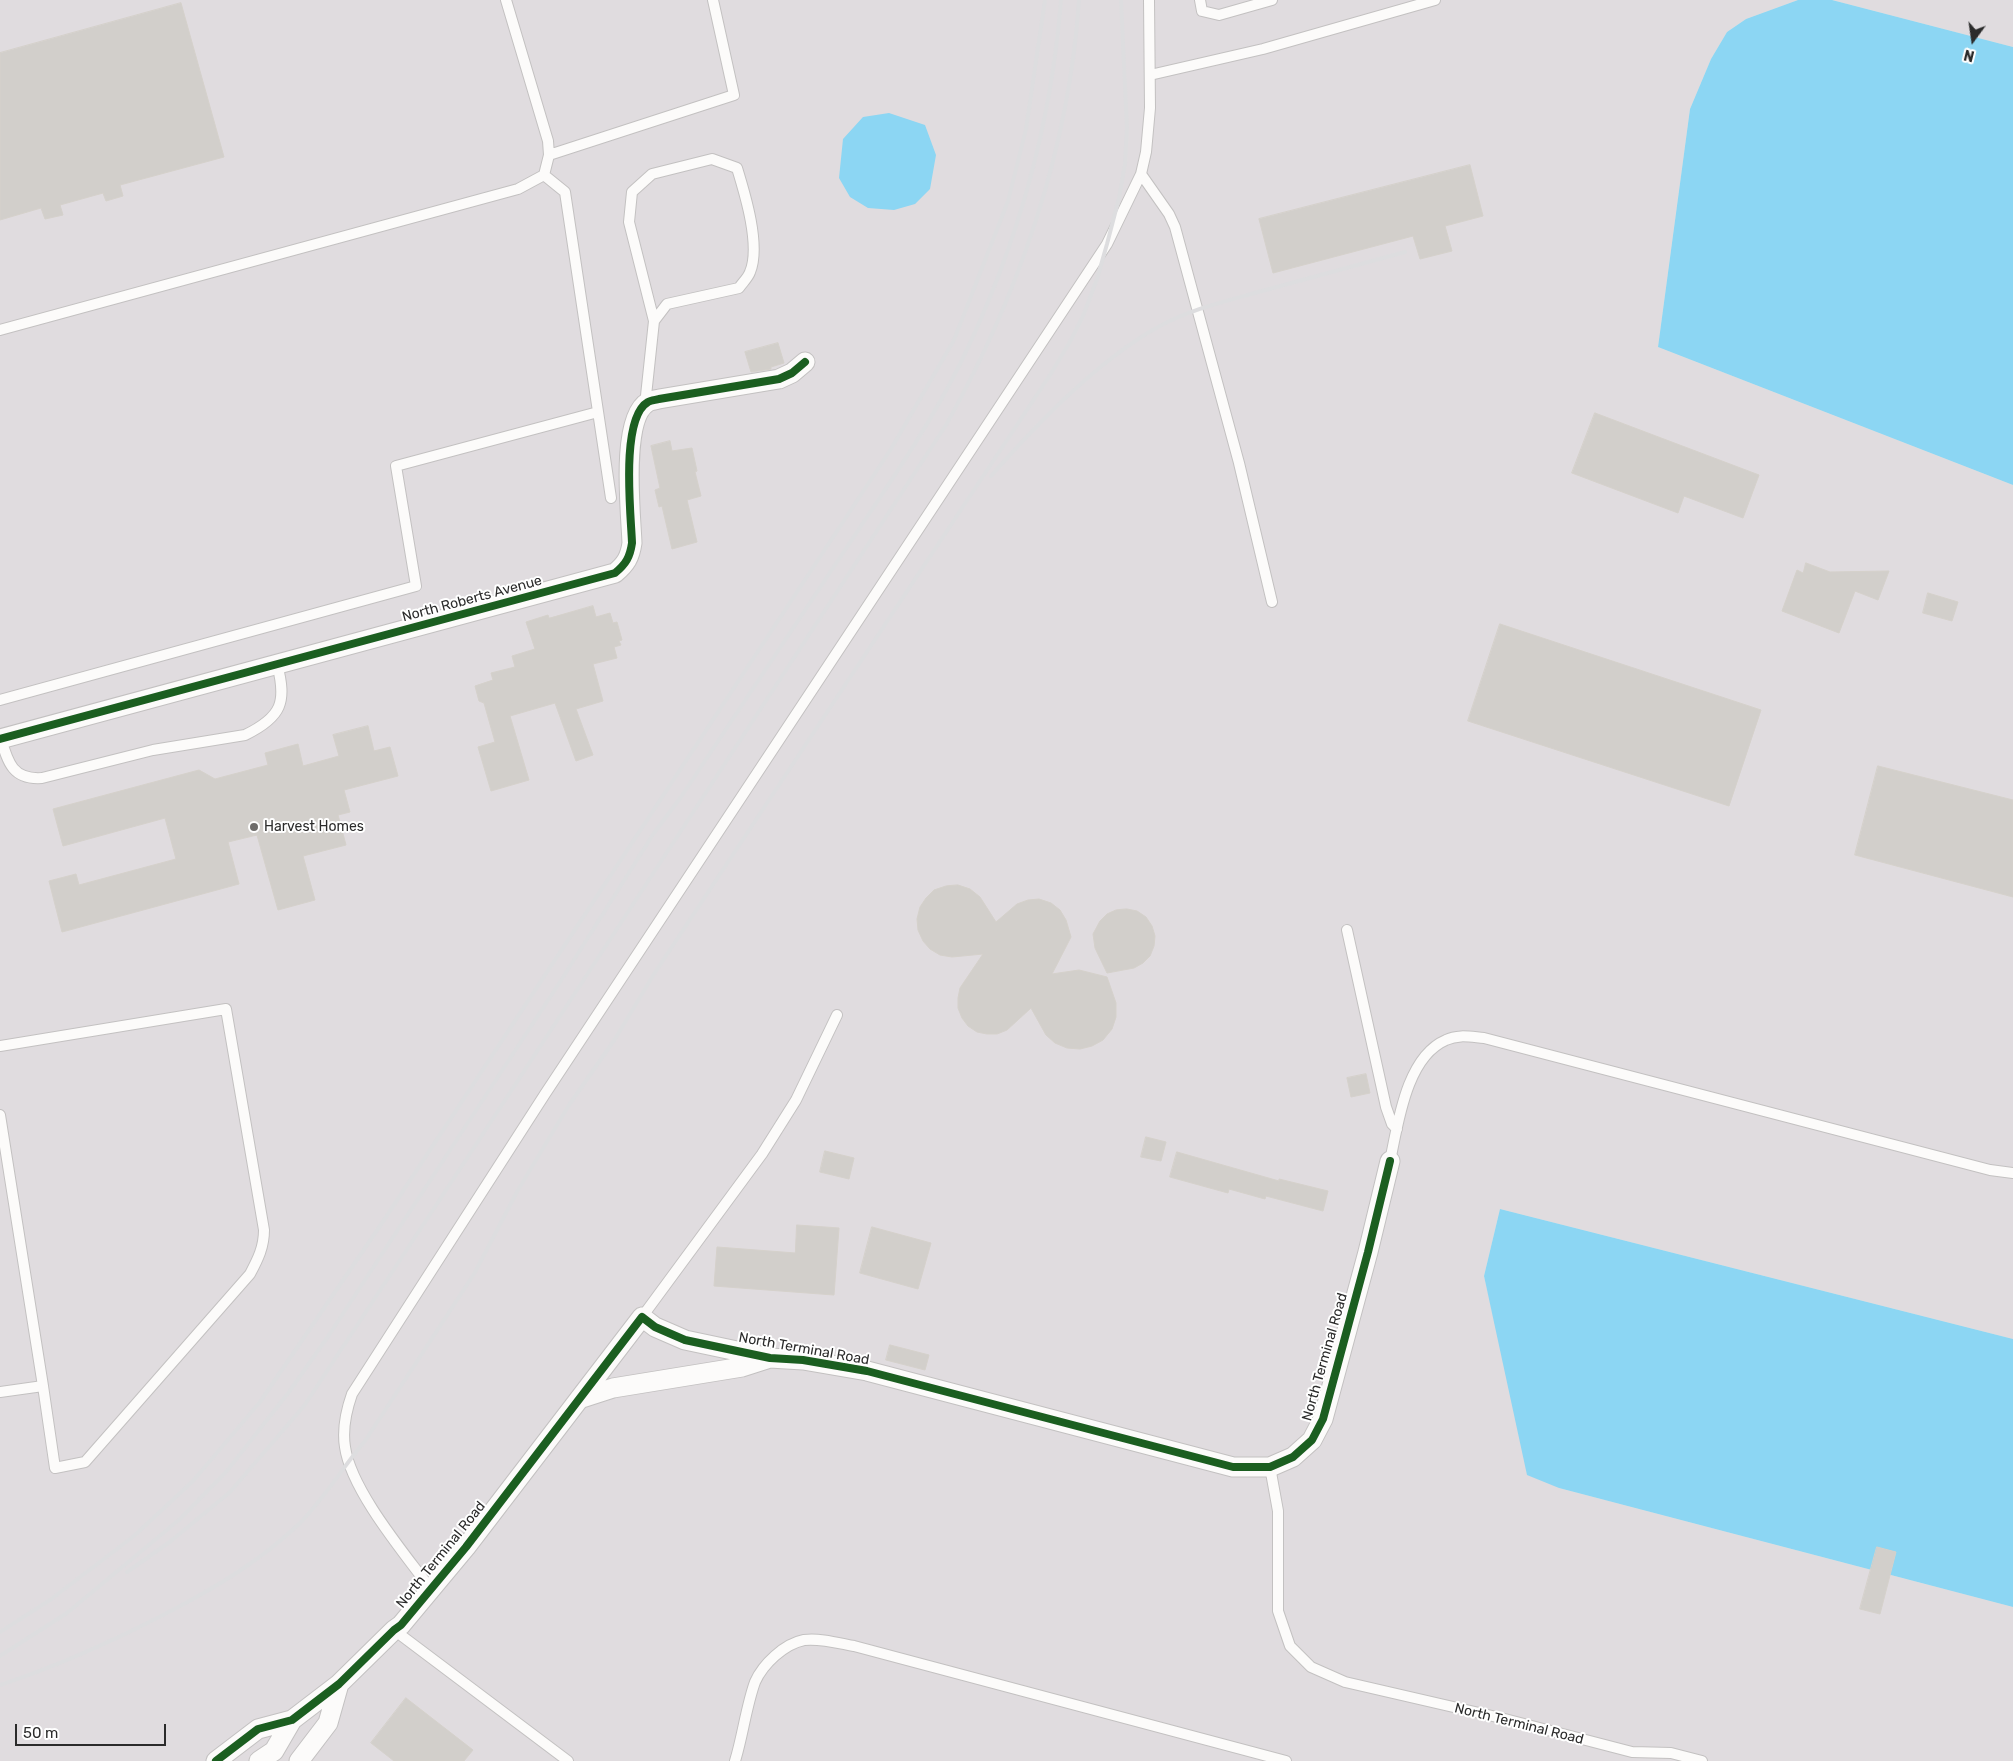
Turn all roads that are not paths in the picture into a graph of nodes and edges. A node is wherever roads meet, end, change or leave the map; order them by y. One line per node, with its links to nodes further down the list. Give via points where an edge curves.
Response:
1 (506, 0): 8 (lane, via 548,141)
2 (713, 0): 8 (lane, via 734,95)
3 (1150, 0): 7 (lane)
4 (1200, 0): 5 (lane, via 1202,11 1220,15)
5 (1272, 0)
6 (1435, 0): 7 (lane, via 1263,49)
7 (1150, 74): 10 (lane, via 1148,132)
8 (549, 155): 9 (lane)
9 (544, 174): 12 (lane, via 518,189); 15 (lane, via 565,192)
10 (1141, 174): 17 (lane, via 1175,227 1239,463); 34 (lane, via 1107,244 545,1094 352,1394 344,1416 344,1447 353,1471 389,1534)
11 (654, 321): 11 (lane, via 667,304 738,288 750,273 754,252 747,201 737,168 712,159 652,174 632,192 629,222); 14 (lane)
12 (0, 330)
13 (805, 362): 14 (street, via 779,380)
14 (645, 404): 18 (street, North Roberts Avenue, via 628,449 632,543 625,565 615,573)
15 (598, 412): 16 (lane); 19 (lane, via 396,466 416,586)
16 (611, 498)
17 (1272, 602)
18 (277, 664): 20 (street, North Roberts Avenue); 20 (lane, via 282,698 272,717 245,735 153,750 31,779 19,774 9,764)
19 (0, 700)
20 (1, 739)
21 (1347, 930): 25 (lane, via 1386,1107)
22 (837, 1015): 28 (lane, via 796,1100 762,1154)
23 (0, 1046): 30 (lane, via 226,1009 264,1230 264,1245 250,1274 85,1462 55,1468)
24 (0, 1115): 30 (lane)
25 (1397, 1129): 26 (lane); 27 (lane, via 1406,1092 1416,1069 1429,1052 1446,1040 1463,1036 1484,1038 1990,1170)
26 (1390, 1161): 33 (street, North Terminal Road, via 1323,1418 1312,1440 1292,1457)
27 (2013, 1173)
28 (642, 1318): 29 (street, North Terminal Road, via 684,1340); 32 (street, North Terminal Road)
29 (770, 1358): 32 (street, North Terminal Road, via 742,1366 613,1388); 33 (street, North Terminal Road, via 850,1368 1233,1467)
30 (43, 1386): 31 (lane)
31 (0, 1392)
32 (579, 1399): 34 (street, North Terminal Road)
33 (1270, 1467): 44 (lane, North Terminal Road, via 1278,1511 1278,1611 1290,1646 1311,1667 1345,1682 1632,1752 1670,1753)
34 (430, 1588): 35 (street, North Terminal Road)
35 (394, 1630): 36 (street, North Terminal Road); 41 (lane)
36 (339, 1684): 37 (street, North Terminal Road); 40 (street, North Terminal Road, via 328,1723)
37 (292, 1720): 38 (street, North Terminal Road, via 258,1729); 39 (street, North Terminal Road, via 274,1750)
38 (216, 1761)
39 (260, 1761)
40 (299, 1761)
41 (568, 1761)
42 (736, 1761): 43 (lane, via 755,1682 777,1654 804,1640 854,1646)
43 (1286, 1761)
44 (1702, 1761)

